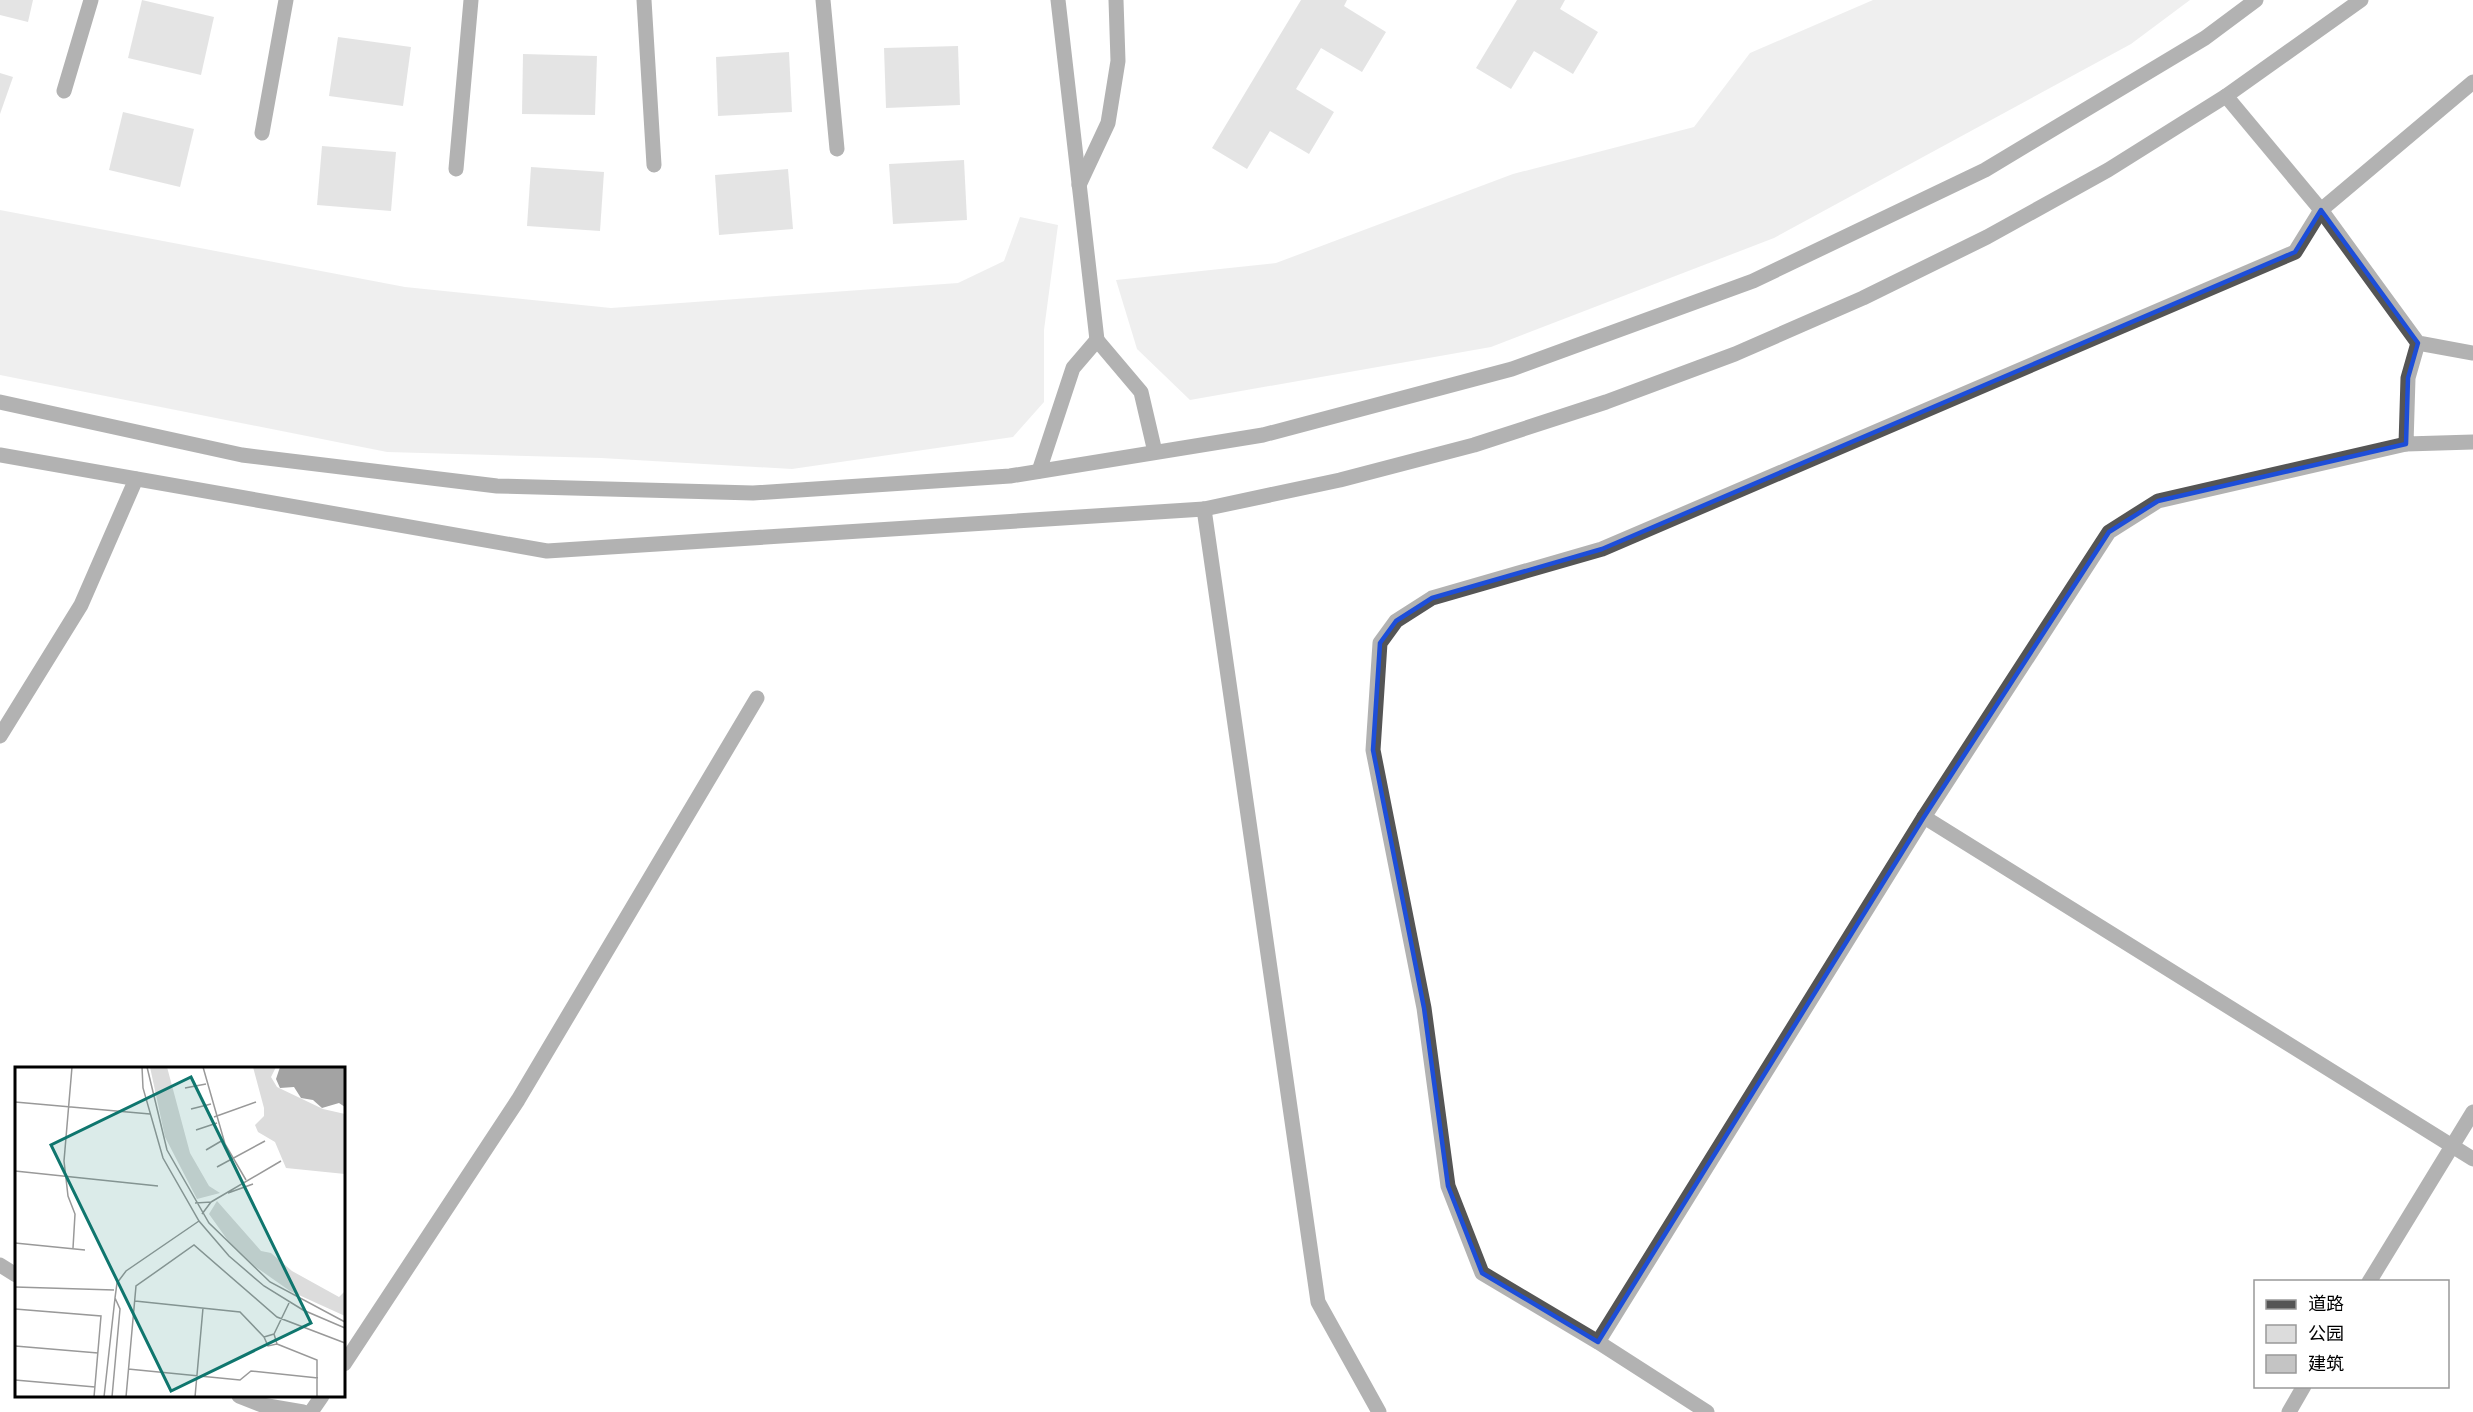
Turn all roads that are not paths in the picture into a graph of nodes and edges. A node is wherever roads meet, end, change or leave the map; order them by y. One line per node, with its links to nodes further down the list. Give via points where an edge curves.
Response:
1 (91, 0): 11 (street)
2 (286, 0): 13 (street)
3 (471, 0): 16 (street)
4 (644, 0): 15 (street)
5 (823, 0): 14 (street)
6 (1058, 0): 17 (street)
7 (1116, 0): 17 (street, via 1118,61 1108,123)
8 (2256, 0): 25 (street, via 2205,38 1985,170 1753,281 1512,369 1263,435)
9 (2361, 0): 12 (street)
10 (2473, 82): 18 (street)
11 (64, 91)
12 (2226, 96): 18 (street); 29 (street, via 2108,170 1987,237 1863,298 1735,354 1606,402 1473,445 1340,480)
13 (262, 133)
14 (837, 149)
15 (654, 165)
16 (456, 169)
17 (1079, 185): 19 (street)
18 (2321, 210): 20 (street); 39 (street, via 2295,252 1602,549 1432,598 1396,621 1380,643 1373,750 1424,1008 1448,1186 1482,1273)
19 (1097, 340): 25 (street, via 1142,392); 27 (street, via 1074,368)
20 (2418, 343): 21 (street); 24 (street, via 2408,378)
21 (2473, 353)
22 (0, 402): 27 (street, via 242,455 497,486 753,493)
23 (2473, 442): 24 (street)
24 (2406, 444): 32 (street, via 2158,501 2109,532)
25 (1155, 452): 27 (street)
26 (0, 455): 28 (street)
27 (1039, 471)
28 (136, 479): 29 (street, via 547,551); 31 (street, via 81,605)
29 (1204, 509): 46 (street, via 1318,1302)
30 (757, 698): 40 (street, via 518,1100)
31 (0, 736)
32 (1924, 817): 34 (street); 39 (street)
33 (2473, 1112): 34 (street)
34 (2452, 1146): 35 (street); 38 (street)
35 (2473, 1159)
36 (0, 1265): 37 (street)
37 (15, 1274)
38 (2370, 1280)
39 (1598, 1342): 47 (street)
40 (345, 1362)
41 (2303, 1388): 48 (street)
42 (244, 1397): 44 (street, via 262,1405)
43 (321, 1397): 45 (street)
44 (303, 1412)
45 (311, 1412)
46 (1379, 1412)
47 (1707, 1412)
48 (2289, 1412)

